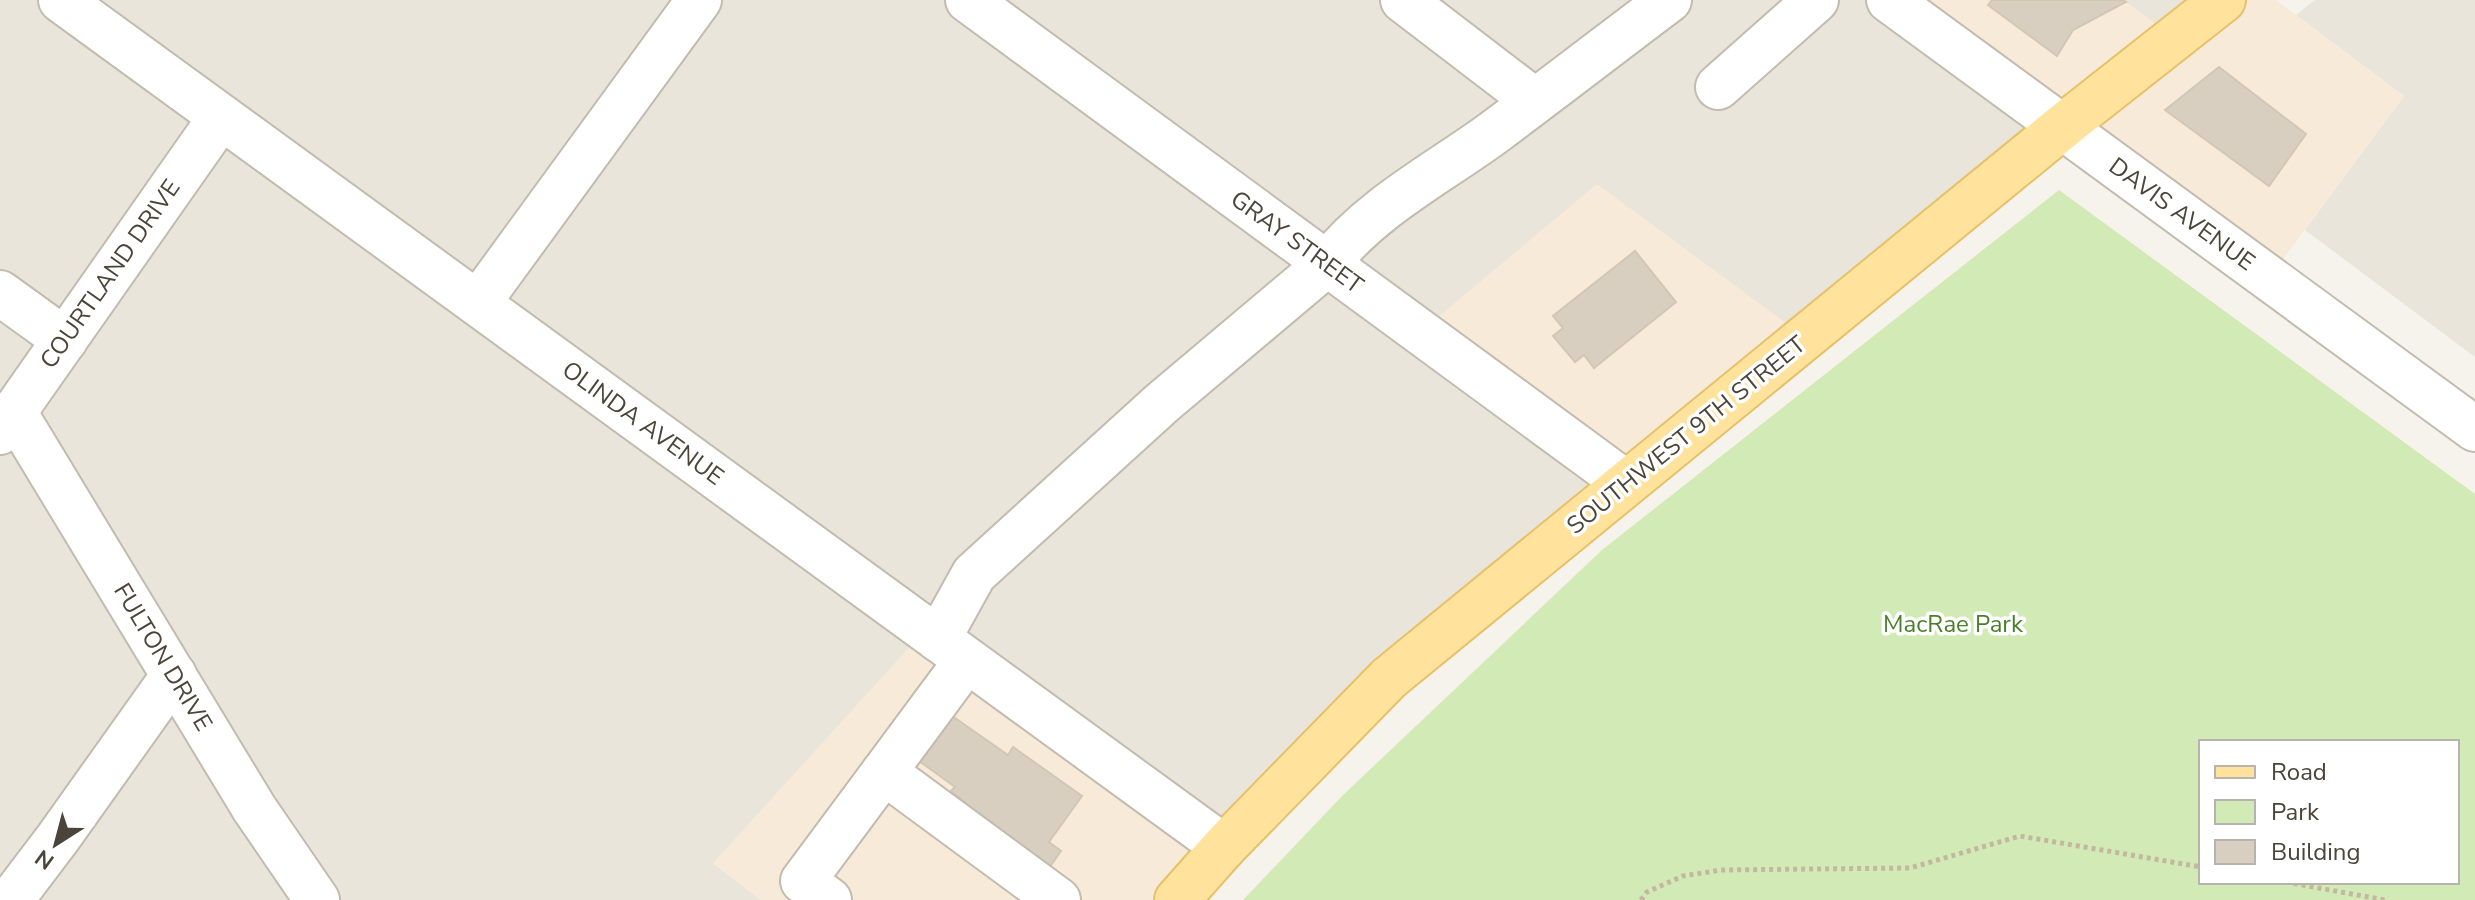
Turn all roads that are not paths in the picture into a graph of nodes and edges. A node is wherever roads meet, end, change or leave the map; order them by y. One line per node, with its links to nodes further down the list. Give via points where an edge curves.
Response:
1 (61, 0): 11 (street, OLINDA AVENUE)
2 (699, 0): 15 (street)
3 (968, 0): 13 (street, GRAY STREET)
4 (1403, 0): 10 (street)
5 (1669, 0): 10 (street)
6 (1816, 0): 9 (street)
7 (1889, 0): 12 (street, DAVIS AVENUE)
8 (2223, 0): 12 (main road, SOUTHWEST 9TH STREET)
9 (1718, 87)
10 (1535, 101): 13 (street, via 1387,205)
11 (221, 117): 15 (street, OLINDA AVENUE); 16 (street, COURTLAND DRIVE)
12 (2062, 127): 18 (street, DAVIS AVENUE); 19 (main road, SOUTHWEST 9TH STREET)
13 (1327, 264): 19 (street, GRAY STREET); 20 (street, via 1162,403 974,574)
14 (0, 293): 16 (street)
15 (478, 303): 20 (street, OLINDA AVENUE)
16 (65, 340): 17 (street, COURTLAND DRIVE)
17 (7, 422): 21 (street, FULTON DRIVE)
18 (2475, 429)
19 (1626, 483): 23 (main road, SOUTHWEST 9TH STREET, via 1389,678)
20 (953, 650): 22 (street); 23 (street, OLINDA AVENUE)
21 (174, 675): 25 (street); 26 (street, FULTON DRIVE)
22 (884, 772): 24 (street); 27 (street, via 803,881)
23 (1224, 847): 28 (main road, SOUTHWEST 9TH STREET)
24 (1030, 892)
25 (11, 900)
26 (317, 900)
27 (829, 900)
28 (1177, 900)

